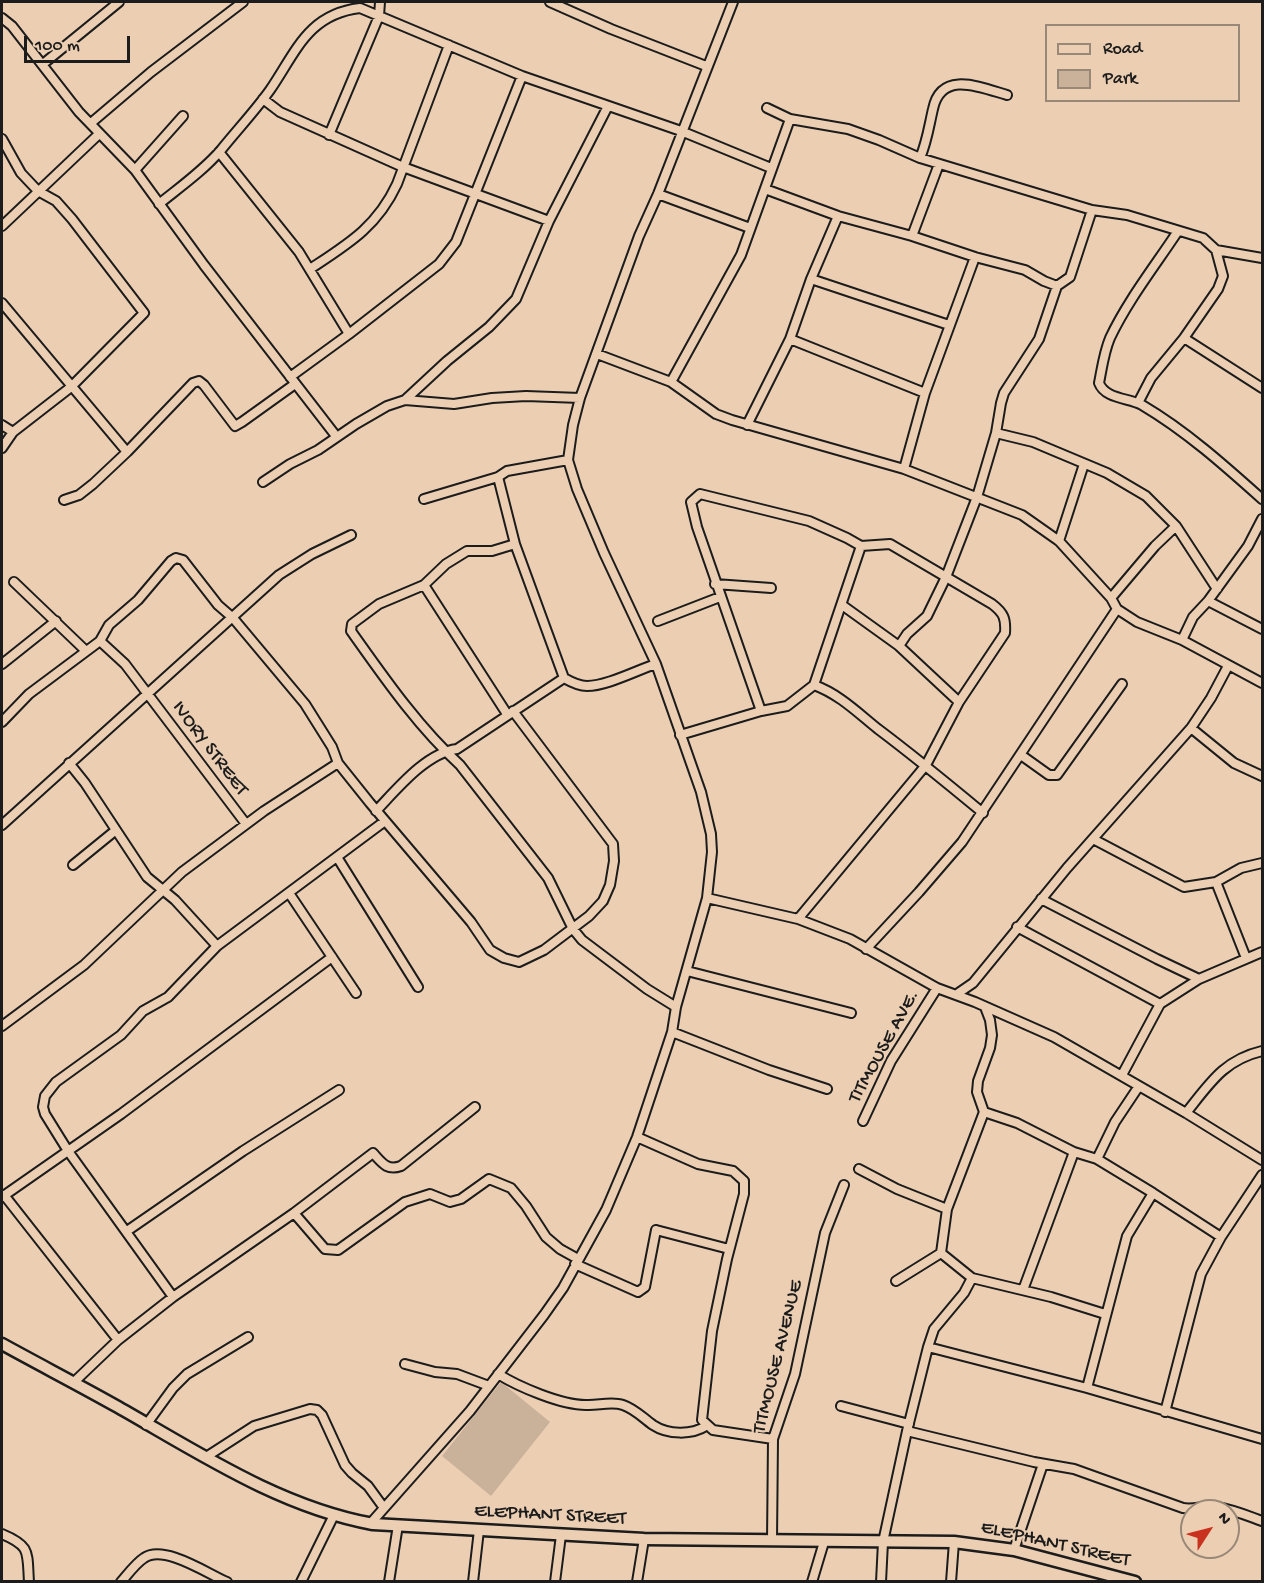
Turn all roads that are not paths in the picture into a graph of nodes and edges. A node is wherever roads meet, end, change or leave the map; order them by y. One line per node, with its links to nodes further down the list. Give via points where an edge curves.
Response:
1 (119, 2): 9 (street)
2 (243, 2): 18 (street, via 150,72)
3 (380, 2): 6 (street)
4 (550, 2): 10 (street)
5 (733, 2): 10 (street)
6 (379, 16): 8 (street); 13 (street, via 367,10 347,10 318,23 302,39); 21 (street)
7 (2, 18): 9 (street)
8 (449, 45): 11 (street); 26 (street)
9 (43, 64): 18 (street)
10 (706, 66): 19 (street)
11 (522, 76): 14 (street); 32 (street)
12 (1007, 94): 24 (street, via 960,84 946,86 933,105 927,143)
13 (263, 99): 21 (street, via 280,112); 23 (street)
14 (608, 106): 19 (street); 36 (street)
15 (767, 108): 17 (street)
16 (183, 116): 28 (street)
17 (790, 119): 24 (street, via 848,129); 27 (street)
18 (91, 123): 20 (street)
19 (681, 131): 27 (street); 31 (street)
20 (99, 134): 28 (street); 30 (street)
21 (329, 135): 26 (street)
22 (2, 139): 30 (street, via 21,173)
23 (219, 152): 33 (street); 44 (street)
24 (920, 158): 25 (street)
25 (939, 164): 34 (street); 40 (street)
26 (403, 167): 32 (street); 44 (street, via 380,214 352,241)
27 (771, 168): 29 (street)
28 (135, 170): 33 (street)
29 (765, 189): 35 (street); 38 (street)
30 (38, 191): 37 (street); 56 (street, via 56,201 72,219 144,313)
31 (658, 194): 38 (street); 52 (street)
32 (475, 195): 36 (street); 49 (street, via 456,242 439,264)
33 (159, 204): 53 (street)
34 (1092, 210): 39 (street, via 1127,215); 46 (street, via 1070,277)
35 (838, 216): 40 (street); 45 (street)
36 (549, 221): 60 (street, via 516,299)
37 (2, 226)
38 (750, 228): 54 (street, via 735,268)
39 (1178, 231): 41 (street, via 1203,238); 61 (street, via 1123,313 1105,353 1100,387)
40 (912, 236): 42 (street)
41 (1216, 250): 43 (street); 50 (street, via 1223,276)
42 (975, 257): 46 (street, via 1025,270); 48 (street)
43 (1263, 258)
44 (310, 269): 49 (street)
45 (811, 279): 48 (street); 51 (street)
46 (1057, 286): 65 (street, via 1039,339 1004,393)
47 (2, 303): 56 (street)
48 (949, 325): 58 (street)
49 (349, 334): 53 (street)
50 (1184, 338): 57 (street); 61 (street, via 1151,378)
51 (790, 339): 58 (street); 63 (street)
52 (597, 354): 54 (street); 59 (street)
53 (290, 377): 55 (street)
54 (671, 382): 63 (street, via 716,414)
55 (295, 384): 66 (street); 68 (street, via 235,426 204,385 199,381 193,383)
56 (72, 387): 64 (street); 68 (street)
57 (1263, 388)
58 (925, 393): 71 (street)
59 (580, 398): 60 (street, via 526,396 454,404); 69 (street)
60 (405, 400): 66 (street, via 387,406)
61 (1138, 403): 76 (street, via 1180,429)
62 (2, 425): 64 (street)
63 (747, 425): 71 (street)
64 (13, 432): 67 (street)
65 (996, 433): 70 (street, via 1033,442); 74 (street)
66 (336, 436): 73 (street)
67 (2, 448)
68 (127, 452): 77 (street, via 86,490)
69 (568, 460): 72 (street, via 507,471); 104 (street, via 603,553)
70 (1084, 464): 79 (street, via 1146,496); 81 (street)
71 (904, 469): 74 (street)
72 (498, 477): 75 (street); 82 (street)
73 (263, 482)
74 (977, 497): 81 (street, via 1022,515); 84 (street)
75 (424, 499)
76 (1263, 499)
77 (64, 500)
78 (1263, 519): 89 (street)
79 (1176, 526): 89 (street); 91 (street)
80 (351, 535): 95 (street, via 288,569)
81 (1059, 541): 91 (street)
82 (515, 544): 87 (street, via 492,551 467,551); 106 (street)
83 (861, 546): 84 (street, via 890,544); 86 (street, via 809,521 700,494 691,502); 93 (street)
84 (946, 577): 101 (street, via 927,616); 111 (street, via 992,604 1006,620 1005,633)
85 (14, 582): 96 (street)
86 (715, 584): 88 (street); 90 (street)
87 (424, 585): 113 (street); 117 (street, via 367,612 352,624 351,631)
88 (771, 588)
89 (1217, 589): 92 (street)
90 (720, 597): 97 (street); 112 (street)
91 (1111, 598): 94 (street)
92 (1208, 601): 98 (street); 99 (street, via 1193,617)
93 (842, 605): 101 (street); 109 (street)
94 (1117, 609): 99 (street, via 1137,622); 118 (street)
95 (233, 618): 100 (street, via 218,605 189,566 176,558 109,625); 110 (street); 120 (street, via 304,704)
96 (56, 621): 102 (street); 103 (street)
97 (658, 621)
98 (1263, 629)
99 (1182, 640): 105 (street)
100 (99, 641): 102 (street); 110 (street, IVORY STREET, via 121,659)
101 (899, 646): 111 (street)
102 (86, 651): 114 (street, via 29,694)
103 (2, 664)
104 (656, 664): 106 (street, via 587,686); 116 (street)
105 (1228, 666): 107 (street); 115 (street)
106 (564, 678): 113 (street)
107 (1263, 683)
108 (1122, 684): 118 (street, via 1057,775 1049,775)
109 (814, 685): 112 (street, via 787,706); 121 (street, via 828,690)
110 (147, 693): 119 (street); 126 (street, IVORY STREET)
111 (959, 702): 121 (street)
112 (761, 711): 116 (street)
113 (510, 712): 117 (street, via 457,749); 140 (street, via 613,844 610,885 603,901)
114 (2, 722)
115 (1191, 729): 122 (street, via 1234,763); 129 (street)
116 (680, 735): 136 (street, via 701,792 711,834)
117 (444, 751): 123 (street, via 406,778); 140 (street, via 460,765 548,878)
118 (1021, 755): 124 (street)
119 (69, 763): 127 (street); 128 (street)
120 (338, 763): 123 (street); 126 (street)
121 (926, 765): 124 (street); 138 (street)
122 (1263, 776)
123 (376, 811): 125 (street)
124 (982, 813): 142 (street, via 962,842)
125 (385, 821): 130 (street); 140 (street, via 490,950 519,962)
126 (246, 824): 134 (street)
127 (2, 825)
128 (116, 831): 132 (street); 134 (street, via 147,877)
129 (1093, 839): 133 (street, via 1184,887); 137 (street)
130 (337, 857): 135 (street); 149 (street)
131 (1263, 863): 133 (street, via 1241,868)
132 (73, 865)
133 (1216, 882): 145 (street)
134 (164, 890): 141 (street); 158 (street, via 84,965)
135 (289, 893): 141 (street); 144 (street)
136 (707, 898): 138 (street); 146 (street)
137 (1041, 899): 139 (street); 147 (street)
138 (798, 919): 142 (street)
139 (1017, 927): 148 (street); 154 (street)
140 (573, 929): 155 (street, via 615,965)
141 (217, 946): 170 (street, via 168,997 143,1011 121,1035 50,1088 45,1096 45,1114)
142 (866, 949): 150 (street)
143 (1263, 952): 145 (street)
144 (332, 957): 151 (street); 170 (street)
145 (1246, 958): 147 (street)
146 (687, 971): 155 (street); 157 (street)
147 (1199, 979): 154 (street)
148 (973, 982): 152 (street); 153 (street)
149 (418, 987)
150 (937, 988): 152 (street); 168 (street, TITMOUSE AVE., via 891,1061)
151 (356, 993)
152 (957, 994): 153 (street)
153 (975, 1002): 156 (street)
154 (1160, 1004): 161 (street)
155 (676, 1007): 159 (street)
156 (985, 1007): 161 (street, via 1054,1037); 166 (street, via 992,1035 978,1081 977,1092)
157 (851, 1013)
158 (2, 1026)
159 (672, 1032): 163 (street); 169 (street)
160 (1263, 1051): 167 (street, via 1237,1059 1216,1076)
161 (1122, 1075): 162 (street)
162 (1139, 1086): 167 (street); 172 (street)
163 (827, 1089)
164 (339, 1090): 181 (street)
165 (475, 1107): 180 (street, via 401,1166 383,1165 373,1153)
166 (984, 1112): 171 (street, via 1017,1123); 179 (street)
167 (1186, 1113): 173 (street)
168 (863, 1121)
169 (637, 1137): 183 (street, via 698,1164 733,1171 744,1181); 185 (street, via 606,1210)
170 (68, 1150): 178 (street); 181 (street)
171 (1074, 1152): 172 (street); 188 (street)
172 (1097, 1159): 177 (street)
173 (1263, 1161)
174 (858, 1169): 179 (street, via 897,1190)
175 (1263, 1175): 182 (street)
176 (844, 1185): 205 (street, TITMOUSE AVENUE, via 825,1233 795,1374)
177 (1153, 1192): 182 (street); 190 (street, via 1127,1236)
178 (3, 1196): 192 (street)
179 (947, 1209): 184 (street)
180 (294, 1213): 185 (street, via 326,1249 338,1250 405,1202 430,1194 450,1202 461,1199 489,1179 511,1188 546,1238); 189 (street)
181 (127, 1231): 189 (street)
182 (1221, 1237): 201 (street, via 1201,1274)
183 (729, 1249): 185 (street, via 656,1230 645,1287 638,1292); 203 (street, via 712,1331 702,1420)
184 (941, 1253): 186 (street); 187 (street)
185 (577, 1262): 196 (street, via 544,1316)
186 (972, 1278): 188 (street); 194 (street, via 934,1329)
187 (896, 1281)
188 (1023, 1290): 190 (street)
189 (173, 1297): 192 (street)
190 (1105, 1314): 199 (street)
191 (248, 1337): 202 (street, via 187,1374)
192 (117, 1340): 197 (street)
193 (2, 1344): 197 (main road, ELEPHANT STREET)
194 (928, 1347): 199 (street); 204 (street)
195 (405, 1364): 198 (street, via 457,1374)
196 (498, 1374): 198 (street); 203 (street, via 572,1404 621,1404 656,1427 691,1433)
197 (73, 1383): 202 (main road, ELEPHANT STREET)
198 (489, 1386): 209 (street)
199 (1087, 1388): 201 (street)
200 (841, 1406): 204 (street)
201 (1166, 1412): 206 (street)
202 (146, 1425): 207 (main road, ELEPHANT STREET)
203 (706, 1426): 205 (street)
204 (908, 1427): 208 (street); 220 (street)
205 (773, 1439): 218 (street, TITMOUSE AVENUE)
206 (1263, 1440)
207 (206, 1457): 209 (street, via 255,1426 317,1410 345,1465); 210 (main road, ELEPHANT STREET, via 266,1489)
208 (1043, 1464): 211 (street, via 1074,1469 1183,1508 1217,1507); 222 (street)
209 (384, 1508): 212 (street)
210 (334, 1515): 212 (main road, ELEPHANT STREET); 226 (street)
211 (1263, 1521)
212 (370, 1524): 213 (main road, ELEPHANT STREET)
213 (398, 1525): 214 (main road, ELEPHANT STREET); 227 (street)
214 (479, 1530): 216 (main road, ELEPHANT STREET); 228 (street)
215 (2, 1533): 223 (street, via 27,1551)
216 (561, 1535): 217 (main road, ELEPHANT STREET); 229 (street)
217 (644, 1539): 218 (main road, ELEPHANT STREET); 230 (street)
218 (772, 1541): 219 (main road, ELEPHANT STREET)
219 (824, 1542): 220 (main road, ELEPHANT STREET); 231 (street)
220 (883, 1542): 221 (main road, ELEPHANT STREET); 232 (street)
221 (954, 1542): 222 (main road, ELEPHANT STREET); 233 (street)
222 (1014, 1550): 234 (main road, ELEPHANT STREET)
223 (29, 1581)
224 (121, 1581): 225 (street, via 145,1557 157,1555 169,1556)
225 (223, 1581)
226 (301, 1581)
227 (389, 1581)
228 (473, 1581)
229 (555, 1581)
230 (637, 1581)
231 (812, 1581)
232 (882, 1581)
233 (951, 1581)
234 (1135, 1581)

